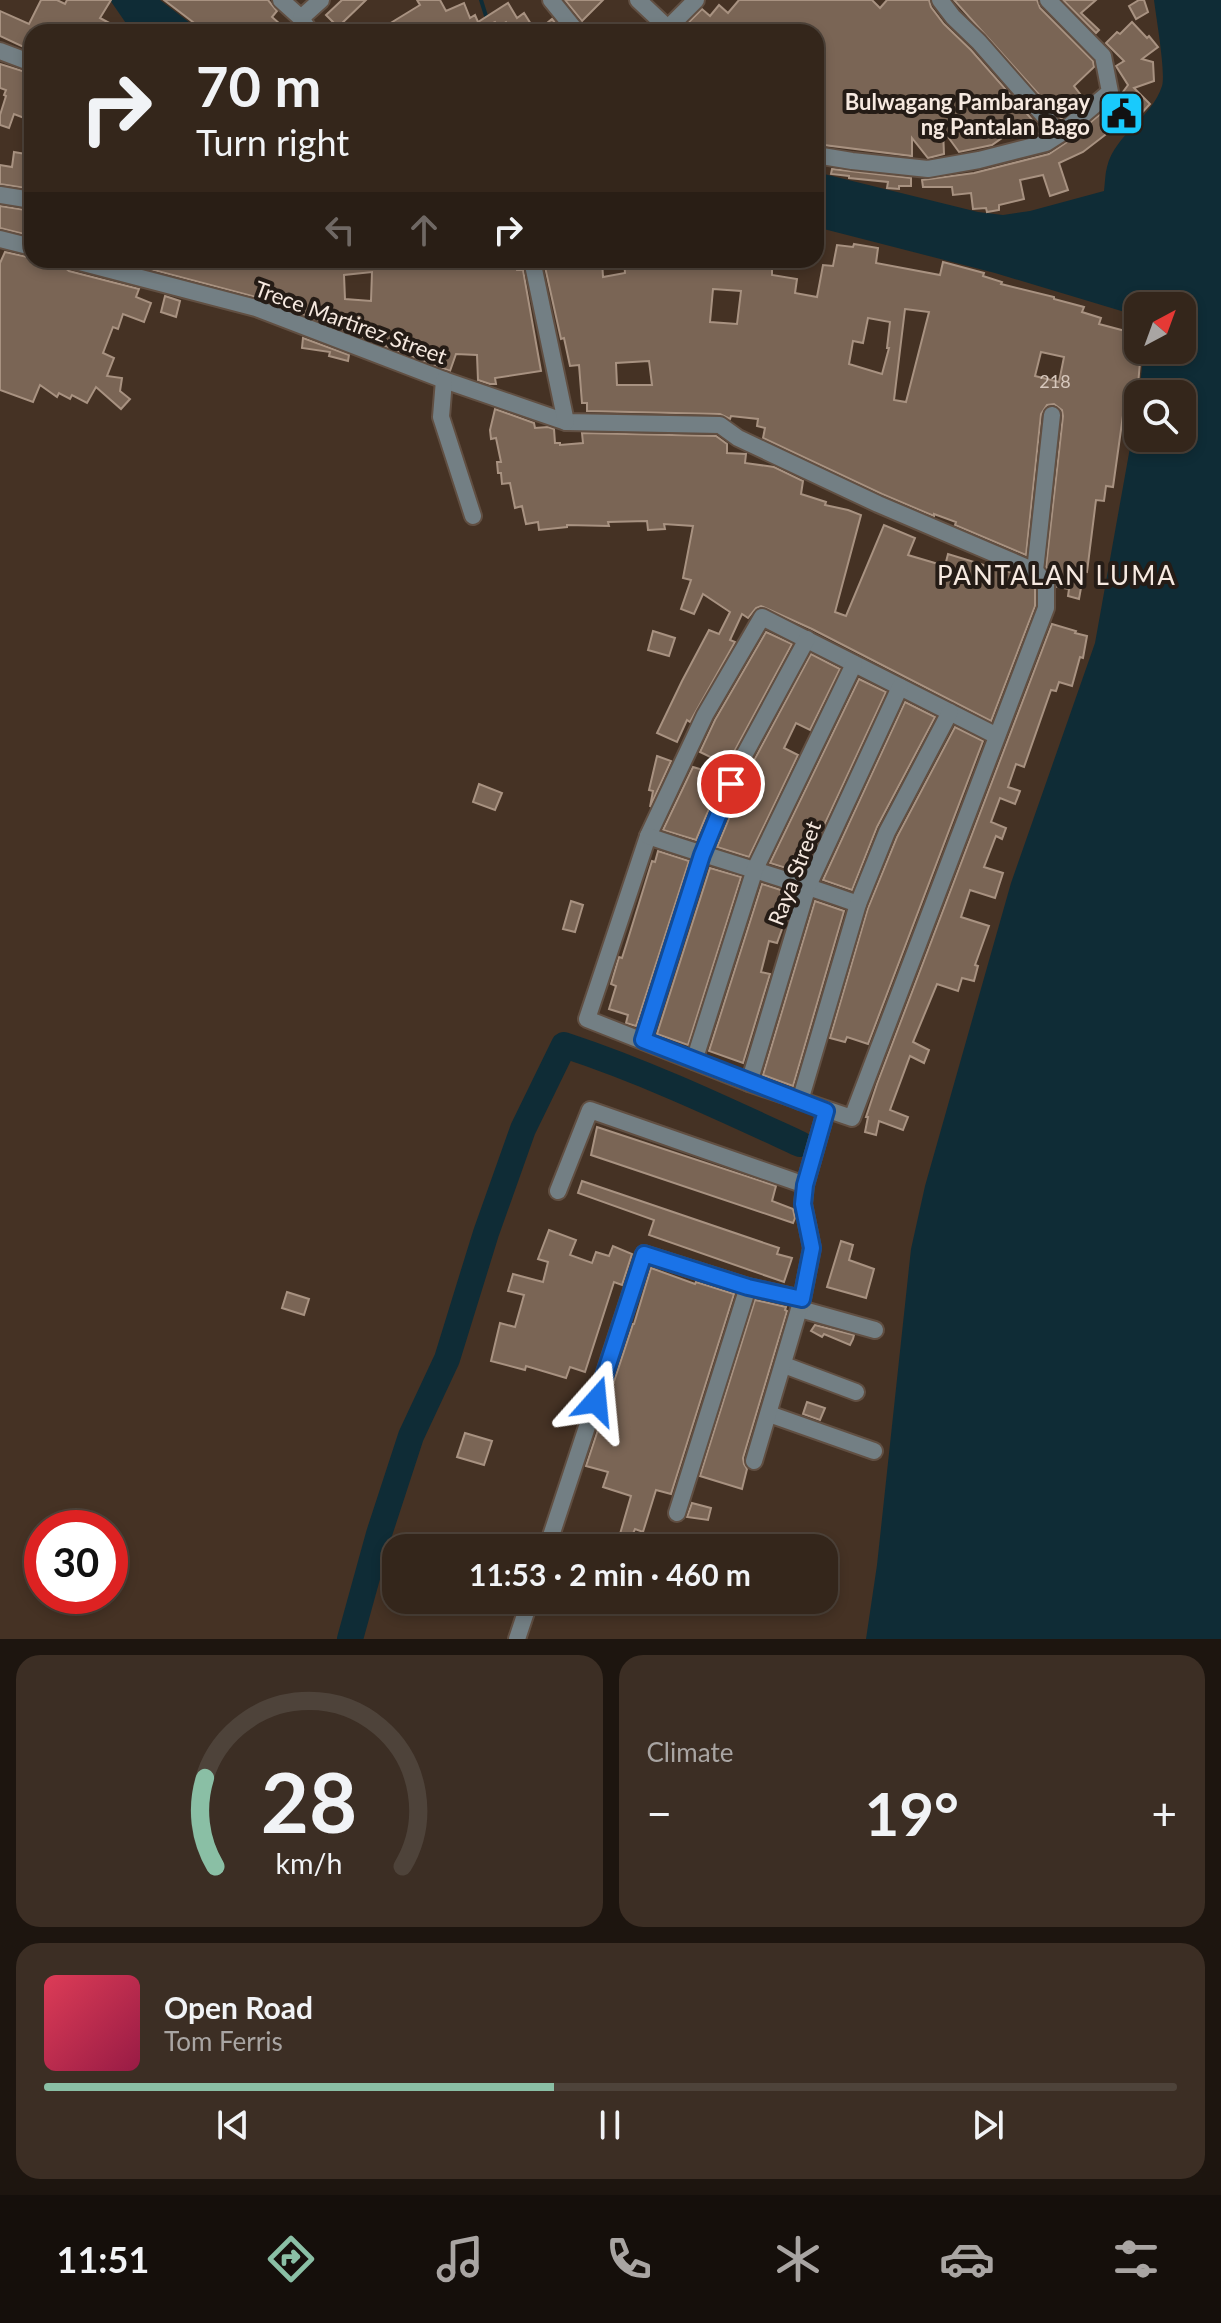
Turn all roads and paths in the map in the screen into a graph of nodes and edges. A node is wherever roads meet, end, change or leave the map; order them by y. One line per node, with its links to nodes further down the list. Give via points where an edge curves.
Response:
1 (281, 0): 8 (street)
2 (321, 0): 9 (street)
3 (551, 0): 10 (street)
4 (638, 0): 11 (street)
5 (696, 0): 12 (street)
6 (940, 0): 15 (street)
7 (1048, 0): 15 (street, via 1103,56 1110,92)
8 (305, 24)
9 (307, 24)
10 (570, 24)
11 (661, 24)
12 (674, 24)
13 (0, 51): 14 (street)
14 (24, 60)
15 (1060, 134): 16 (street, via 1046,143 928,169)
16 (824, 156)
17 (0, 195): 18 (street)
18 (24, 199)
19 (0, 239): 20 (street)
20 (24, 245)
21 (103, 268): 23 (street, Trece Martirez Street, via 256,308)
22 (534, 268): 25 (street)
23 (444, 380): 25 (street, Trece Martirez Street); 26 (street, via 441,417)
24 (1052, 415): 27 (street)
25 (566, 422): 27 (street, Trece Martirez Street, via 720,425 878,504)
26 (473, 516)
27 (1035, 571): 32 (street, via 1046,583 1046,608)
28 (807, 639): 29 (street); 33 (street, via 762,617 705,715); 34 (street, via 741,761)
29 (854, 664): 30 (street); 35 (street)
30 (900, 687): 31 (street); 36 (street, Raya Street)
31 (950, 712): 32 (street); 37 (street, via 887,832)
32 (997, 736): 42 (street, via 852,1118)
33 (648, 836): 34 (street); 38 (street, via 587,1019)
34 (702, 855): 35 (street); 38 (street)
35 (755, 869): 36 (street); 39 (street)
36 (808, 886): 37 (street); 40 (street, Raya Street)
37 (858, 904): 41 (street)
38 (643, 1040): 39 (street)
39 (694, 1061): 40 (street)
40 (749, 1083): 41 (street)
41 (800, 1101): 42 (street)
42 (824, 1115): 43 (street)
43 (806, 1179): 44 (street, via 590,1110); 46 (street, via 803,1204 812,1248)
44 (558, 1191)
45 (748, 1287): 46 (street); 53 (street); 54 (street, via 644,1254)
46 (801, 1304): 47 (street); 48 (street)
47 (875, 1330)
48 (784, 1365): 49 (street); 50 (street)
49 (856, 1392)
50 (769, 1414): 51 (street); 52 (street)
51 (874, 1451)
52 (754, 1461)
53 (677, 1513)
54 (552, 1534)
55 (525, 1614): 56 (street)
56 (517, 1639)

